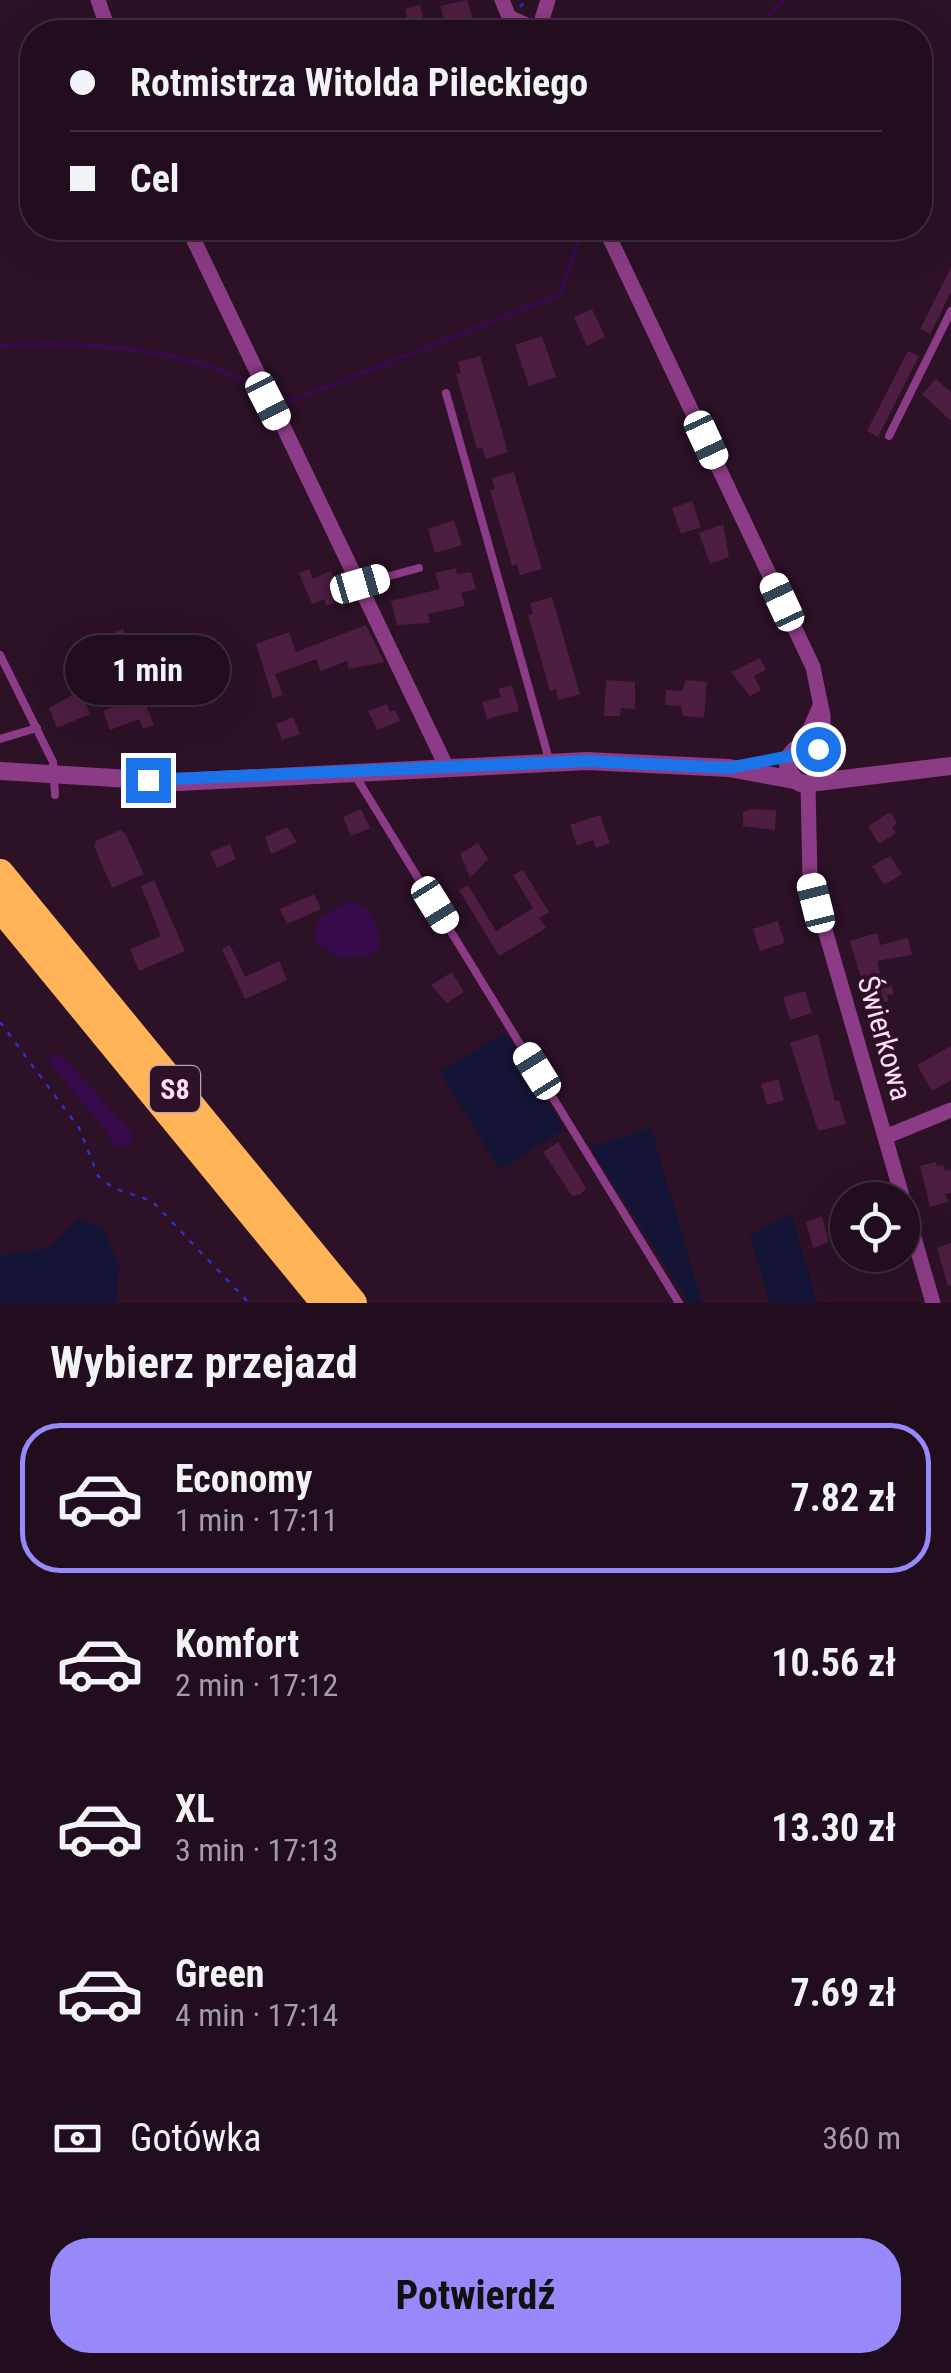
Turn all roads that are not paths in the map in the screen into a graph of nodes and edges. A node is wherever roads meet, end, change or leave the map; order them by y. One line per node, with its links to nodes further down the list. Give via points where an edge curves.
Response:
1 (194, 240): 7 (street)
2 (611, 240): 9 (street, via 812,666)
3 (951, 311): 5 (lane)
4 (446, 393): 14 (lane)
5 (889, 436)
6 (419, 568): 7 (lane)
7 (360, 584): 16 (street)
8 (0, 654): 10 (lane)
9 (820, 706): 12 (street); 13 (street)
10 (37, 728): 11 (lane); 21 (lane)
11 (0, 740)
12 (796, 751): 13 (street); 17 (street); 22 (street, via 788,768)
13 (824, 756): 20 (street); 22 (street, via 826,772)
14 (550, 762): 16 (street); 17 (street)
15 (951, 766): 20 (street)
16 (446, 768): 19 (street)
17 (729, 768): 22 (street)
18 (0, 771): 21 (street)
19 (354, 773): 21 (street, via 179,782); 30 (lane)
20 (885, 773): 22 (street)
21 (56, 776): 23 (lane)
22 (807, 782): 27 (street, Świerkowa, via 810,878)
23 (56, 796)
24 (0, 873): 29 (highway, S8)
25 (0, 907): 28 (highway, S8)
26 (951, 1110): 27 (street)
27 (885, 1137): 31 (street, Świerkowa)
28 (325, 1303)
29 (353, 1303)
30 (680, 1303)
31 (933, 1303)

